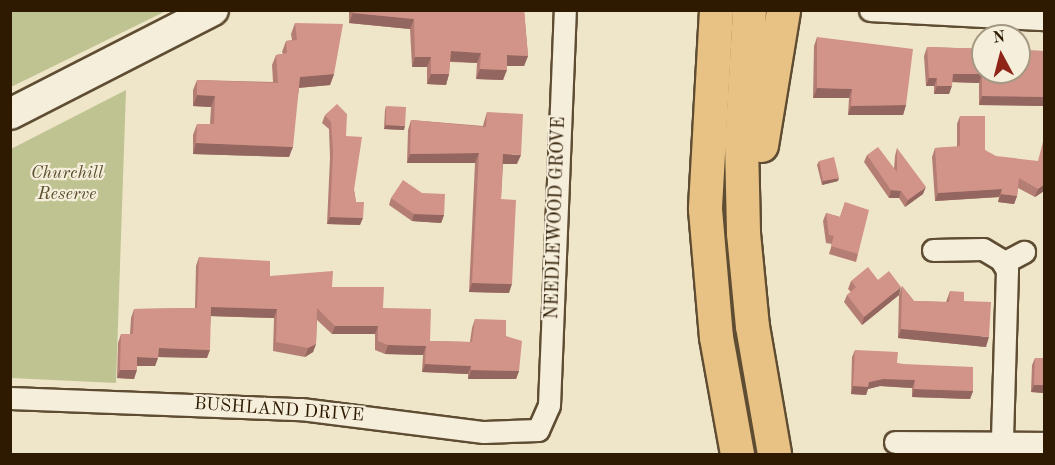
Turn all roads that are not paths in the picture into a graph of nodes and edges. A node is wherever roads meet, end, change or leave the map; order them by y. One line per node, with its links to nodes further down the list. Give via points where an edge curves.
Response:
1 (208, 10): 10 (main road)
2 (213, 10): 10 (main road)
3 (565, 10): 17 (street, NEEDLEWOOD GROVE)
4 (702, 10): 12 (highway, via 696,88)
5 (716, 10): 12 (highway)
6 (749, 10): 22 (highway, via 741,143 743,233 752,326)
7 (783, 10): 22 (highway, via 761,146 763,259 776,370)
8 (870, 10): 9 (street)
9 (1044, 19)
10 (168, 33): 11 (main road)
11 (10, 114)
12 (705, 209): 21 (highway, via 717,337)
13 (933, 250): 15 (street, via 982,249)
14 (1024, 252): 15 (street)
15 (1003, 263): 18 (street, via 1009,282)
16 (10, 398): 17 (street, BUSHLAND DRIVE, via 301,409 501,433 530,433)
17 (544, 425)
18 (1002, 441): 19 (street); 20 (street)
19 (895, 442)
20 (1044, 443)
21 (737, 454)
22 (774, 454)

